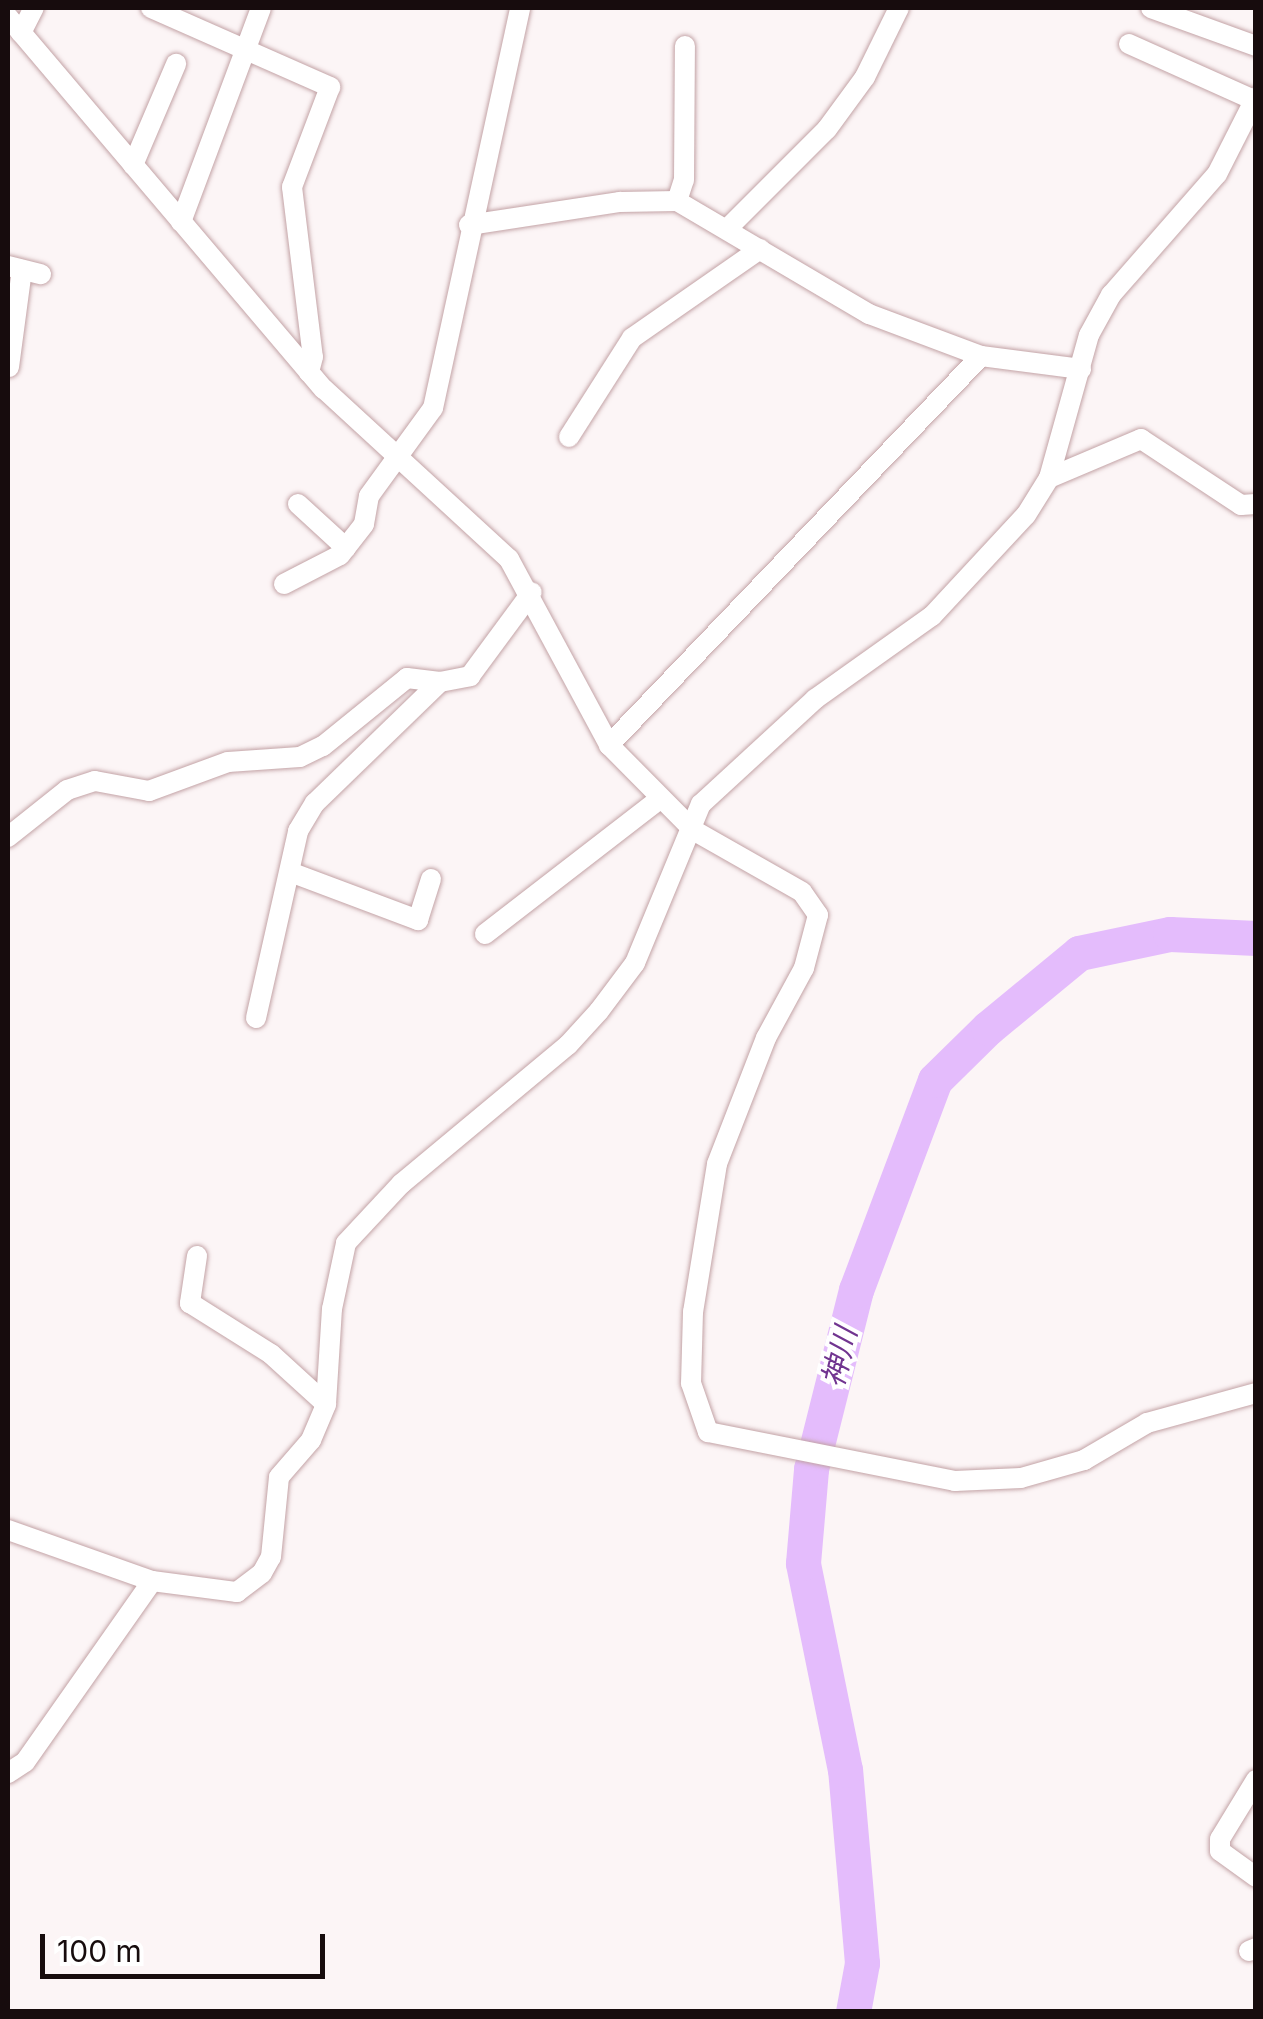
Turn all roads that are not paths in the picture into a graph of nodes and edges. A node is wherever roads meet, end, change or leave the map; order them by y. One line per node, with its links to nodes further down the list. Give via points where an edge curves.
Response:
1 (34, 8): 7 (street)
2 (151, 8): 11 (street)
3 (260, 8): 11 (street)
4 (520, 8): 17 (street)
5 (899, 8): 18 (street, via 866,77 827,129)
6 (1151, 8): 10 (street)
7 (14, 25): 14 (street)
8 (1129, 44): 13 (street)
9 (686, 46): 15 (street, via 684,180)
10 (1256, 46)
11 (245, 51): 16 (street); 24 (street, via 330,87 292,187 313,356)
12 (176, 64): 14 (street)
13 (1255, 100): 23 (street, via 1217,174 1111,295)
14 (132, 165): 16 (street)
15 (677, 201): 17 (street, via 620,202); 18 (street)
16 (181, 222): 24 (street)
17 (469, 224): 26 (street, via 443,384)
18 (727, 228): 19 (street)
19 (760, 249): 21 (street, via 868,314); 25 (street, via 632,338)
20 (24, 270): 22 (street)
21 (981, 356): 23 (street); 34 (street)
22 (9, 367)
23 (1080, 370): 27 (street)
24 (309, 372): 26 (street)
25 (569, 437)
26 (403, 455): 30 (street, via 369,496 364,524); 32 (street, via 502,552)
27 (1049, 478): 29 (street, via 1141,439 1241,506); 36 (street, via 1026,516 944,605 815,698 701,804)
28 (298, 504): 30 (street)
29 (1256, 504)
30 (346, 548): 31 (street)
31 (284, 584)
32 (532, 592): 33 (street, via 470,676); 34 (street)
33 (440, 682): 37 (street, via 407,678 324,746 300,757 228,762 149,791 94,781 68,790); 38 (street, via 316,802 298,831)
34 (609, 745): 35 (street)
35 (662, 798): 36 (street); 40 (street)
36 (693, 830): 43 (street, via 802,892 818,914 804,968 766,1038 716,1164 699,1257 691,1384 708,1432 955,1481 1022,1478 1084,1460 1147,1423); 44 (street, via 635,963 599,1012 401,1184 346,1243 332,1309)
37 (8, 838)
38 (290, 872): 39 (street, via 418,920); 41 (street)
39 (431, 879)
40 (485, 934)
41 (256, 1018)
42 (198, 1256): 44 (street, via 190,1303 271,1354)
43 (1256, 1393)
44 (326, 1404): 46 (street, via 312,1440 278,1476 271,1556 262,1573 237,1592)
45 (8, 1530): 46 (street)
46 (152, 1581): 47 (street, via 24,1762)
47 (8, 1773)
48 (1256, 1780): 49 (street, via 1220,1838 1220,1851)
49 (1256, 1877)

